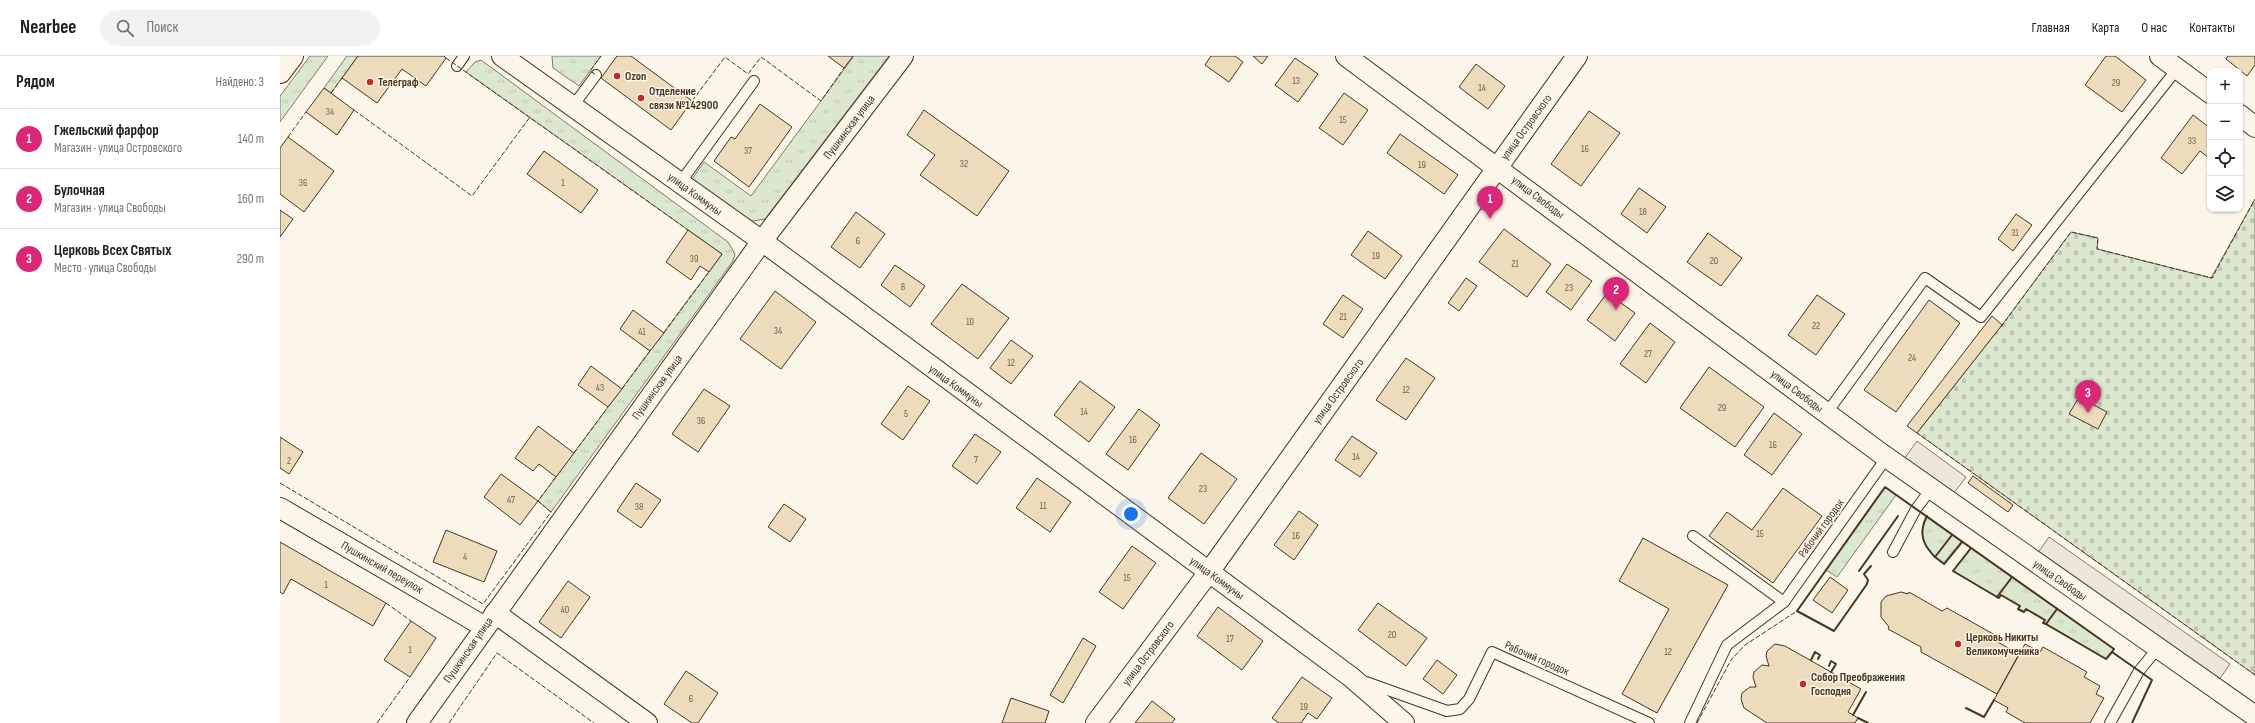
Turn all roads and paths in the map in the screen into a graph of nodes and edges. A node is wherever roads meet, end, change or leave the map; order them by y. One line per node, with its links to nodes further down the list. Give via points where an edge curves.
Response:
1 (292, 56): 10 (street)
2 (464, 56): 8 (lane)
3 (502, 56): 14 (street, улица Коммуны)
4 (903, 56): 19 (street, Пушкинская улица)
5 (1346, 56): 17 (street, улица Свободы)
6 (1577, 56): 17 (street, улица Островского)
7 (2160, 56): 9 (street)
8 (457, 66)
9 (2178, 69): 13 (street); 20 (lane, via 1982,316 1925,278)
10 (280, 72)
11 (596, 74): 14 (lane)
12 (754, 81): 18 (lane)
13 (2207, 91)
14 (573, 106): 18 (street, улица Коммуны)
15 (2243, 117): 16 (street)
16 (2255, 126)
17 (1498, 167): 20 (street, улица Свободы); 26 (street, улица Островского)
18 (680, 183): 19 (street, улица Коммуны)
19 (762, 242): 26 (street, улица Коммуны); 28 (street, Пушкинская улица)
20 (1826, 414): 21 (street, улица Свободы)
21 (1887, 457): 22 (street, улица Свободы); 27 (lane, Рабочий городок)
22 (1931, 489): 25 (lane, via 1916,509); 29 (street, улица Свободы)
23 (280, 508): 28 (street, Пушкинский переулок)
24 (1693, 536): 27 (lane)
25 (1893, 552)
26 (1209, 572): 30 (street, улица Коммуны); 34 (street, улица Островского)
27 (1784, 602): 37 (lane, Рабочий городок, via 1728,645)
28 (490, 620): 32 (street, Пушкинская улица); 33 (street, Пушкинский переулок)
29 (2158, 648): 31 (street, улица Свободы); 38 (lane, via 2139,671)
30 (1352, 677): 35 (street, улица Коммуны); 36 (lane, Рабочий городок, via 1448,711 1460,708 1470,699 1492,652)
31 (2255, 716)
32 (417, 723)
33 (647, 723)
34 (1096, 723)
35 (1404, 723)
36 (1649, 723)
37 (1690, 723)
38 (2110, 723)

